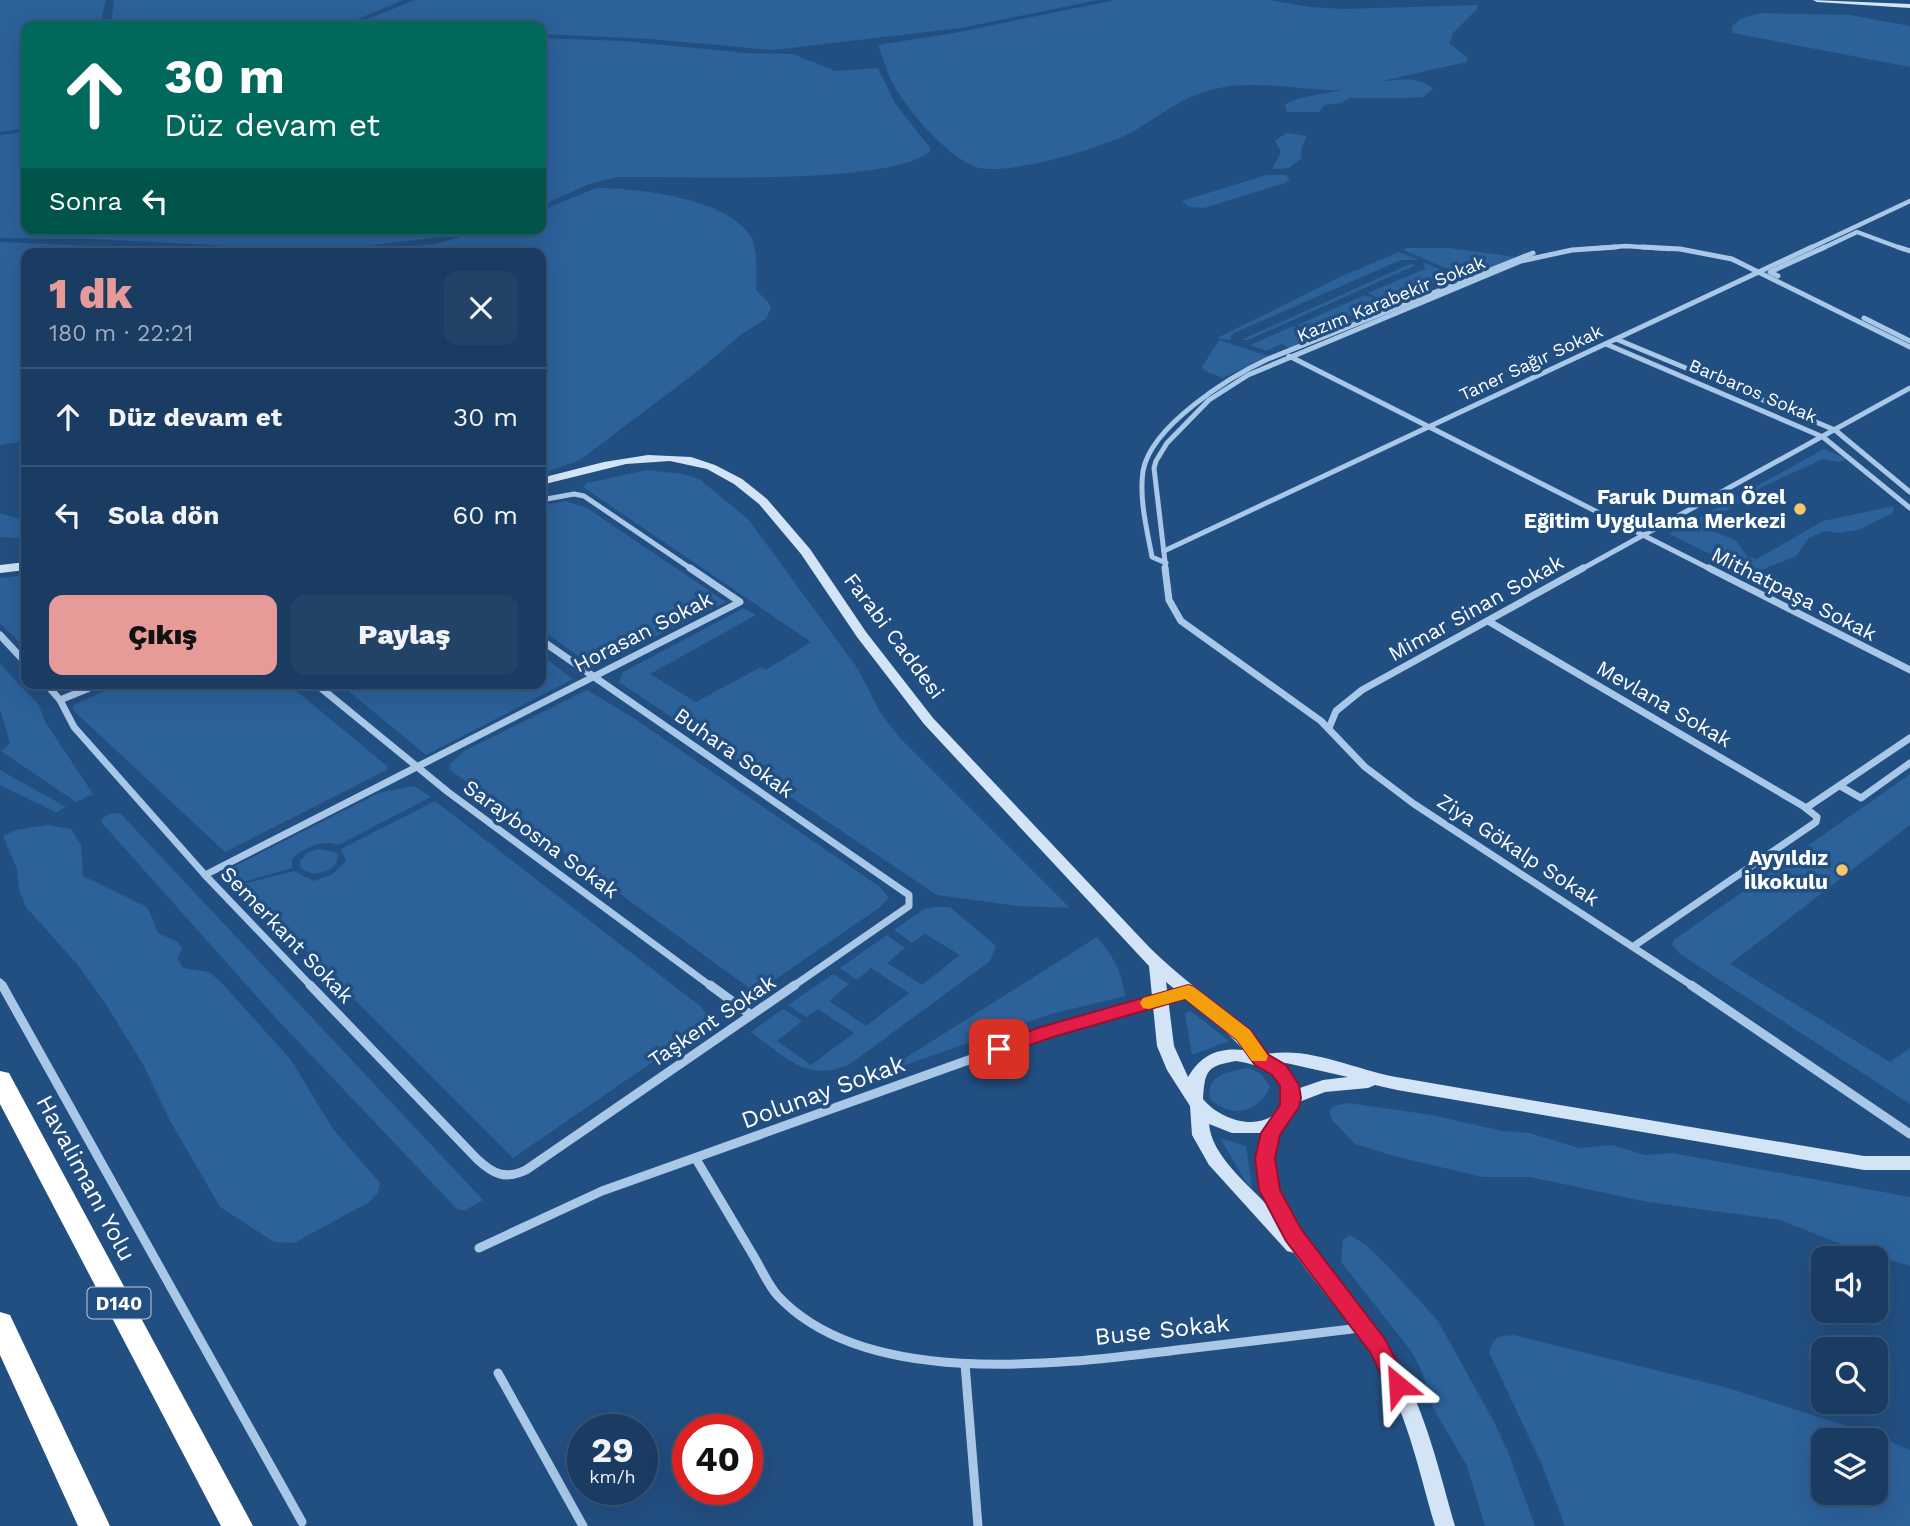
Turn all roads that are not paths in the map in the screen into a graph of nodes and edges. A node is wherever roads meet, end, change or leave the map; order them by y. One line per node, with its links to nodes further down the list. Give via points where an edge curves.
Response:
1 (1817, 0): 2 (street)
2 (1910, 6)
3 (1910, 201): 4 (street, Taner Sağır Sokak)
4 (1855, 226): 6 (street); 7 (street, Taner Sağır Sokak)
5 (1605, 248): 7 (street, Kazım Karabekir Sokak, via 1701,253); 12 (street, Kazım Karabekir Sokak, via 1521,261); 23 (street, via 1601,244 1563,247 1519,257 1268,359 1214,387 1179,418 1146,461 1144,496 1152,557)
6 (1910, 249): 9 (street, via 1857,232 1770,272)
7 (1760, 272): 8 (street, Taner Sağır Sokak); 11 (street, Kazım Karabekir Sokak)
8 (1616, 339): 10 (street, Taner Sağır Sokak); 15 (street)
9 (1910, 341)
10 (1606, 344): 14 (street, Taner Sağır Sokak); 16 (street, Barbaros Sokak)
11 (1910, 347)
12 (1289, 356): 14 (street, Mithatpaşa Sokak); 22 (street, Kazım Karabekir Sokak, via 1209,400 1167,443 1154,468)
13 (1910, 388): 15 (street, Mimar Sinan Sokak)
14 (1429, 427): 21 (street, Mithatpaşa Sokak); 22 (street, Taner Sağır Sokak)
15 (1835, 430): 16 (street, Mimar Sinan Sokak); 18 (street)
16 (1823, 436): 20 (street, Barbaros Sokak); 21 (street, Mimar Sinan Sokak)
17 (546, 481): 45 (street, Farabi Caddesi, via 624,462 671,459 712,467 746,487 796,542 936,730)
18 (1910, 492)
19 (546, 499): 31 (street, Horasan Sokak, via 584,496 740,602)
20 (1910, 508)
21 (1643, 535): 26 (street, Mimar Sinan Sokak); 30 (street, Mithatpaşa Sokak)
22 (1164, 551): 23 (street, Ziya Gökalp Sokak)
23 (1166, 563): 36 (street, Ziya Gökalp Sokak, via 1169,600 1177,617)
24 (21, 567): 25 (street)
25 (0, 569)
26 (1488, 621): 36 (street, Mimar Sinan Sokak, via 1362,690 1336,711); 41 (street, Mevlana Sokak)
27 (0, 635): 29 (street)
28 (546, 644): 31 (street, Buhara Sokak)
29 (21, 658)
30 (1910, 670)
31 (593, 677): 39 (street, Horasan Sokak); 43 (street, Buhara Sokak)
32 (50, 689): 35 (street, Semerkant Sokak)
33 (87, 689): 35 (street)
34 (322, 689): 39 (street, Saraybosna Sokak)
35 (60, 700): 42 (street, Semerkant Sokak, via 74,727)
36 (1329, 729): 44 (street, Ziya Gökalp Sokak, via 1365,767 1414,804)
37 (1908, 742): 40 (street)
38 (1910, 764): 40 (street, via 1861,798)
39 (416, 767): 42 (street, Horasan Sokak); 49 (street, Saraybosna Sokak)
40 (1840, 786): 41 (street)
41 (1807, 808): 44 (street, Mevlana Sokak, via 1817,817 1816,822)
42 (205, 875): 59 (street, Semerkant Sokak, via 494,1175 504,1178)
43 (909, 895): 49 (street, Taşkent Sokak, via 909,906 901,913)
44 (1634, 946): 56 (street, Ziya Gökalp Sokak)
45 (1157, 965): 47 (street, Farabi Caddesi); 48 (street)
46 (0, 982): 66 (street)
47 (1188, 991): 48 (street, Dolunay Sokak); 50 (street, Farabi Caddesi, via 1243,1035)
48 (1162, 1000): 54 (street, via 1168,1052); 57 (street, Dolunay Sokak, via 1047,1032)
49 (751, 1015): 59 (street, Taşkent Sokak)
50 (1263, 1060): 52 (street, via 1306,1060); 53 (street, via 1286,1078); 54 (street, via 1226,1056 1205,1065 1194,1084)
51 (0, 1080): 68 (highway, Havalimanı Yolu / D140)
52 (1397, 1084): 53 (street, via 1337,1083); 58 (street, via 1864,1163)
53 (1292, 1098): 55 (street)
54 (1196, 1101): 55 (street, via 1209,1117 1235,1128); 61 (street, via 1201,1135 1215,1160)
55 (1277, 1121): 61 (street, via 1265,1158 1269,1190 1293,1235)
56 (1910, 1134)
57 (696, 1159): 60 (street, Dolunay Sokak, via 602,1191); 64 (street, Buse Sokak, via 777,1295 792,1311 833,1336 863,1346)
58 (1910, 1163)
59 (526, 1170)
60 (479, 1248)
61 (1330, 1285): 63 (street)
62 (0, 1324): 67 (highway)
63 (1364, 1327): 64 (street, Buse Sokak, via 1057,1362); 71 (street, via 1404,1400)
64 (965, 1364): 70 (street)
65 (498, 1373): 69 (street)
66 (302, 1522)
67 (94, 1526)
68 (237, 1526)
69 (583, 1526)
70 (978, 1526)
71 (1445, 1526)

